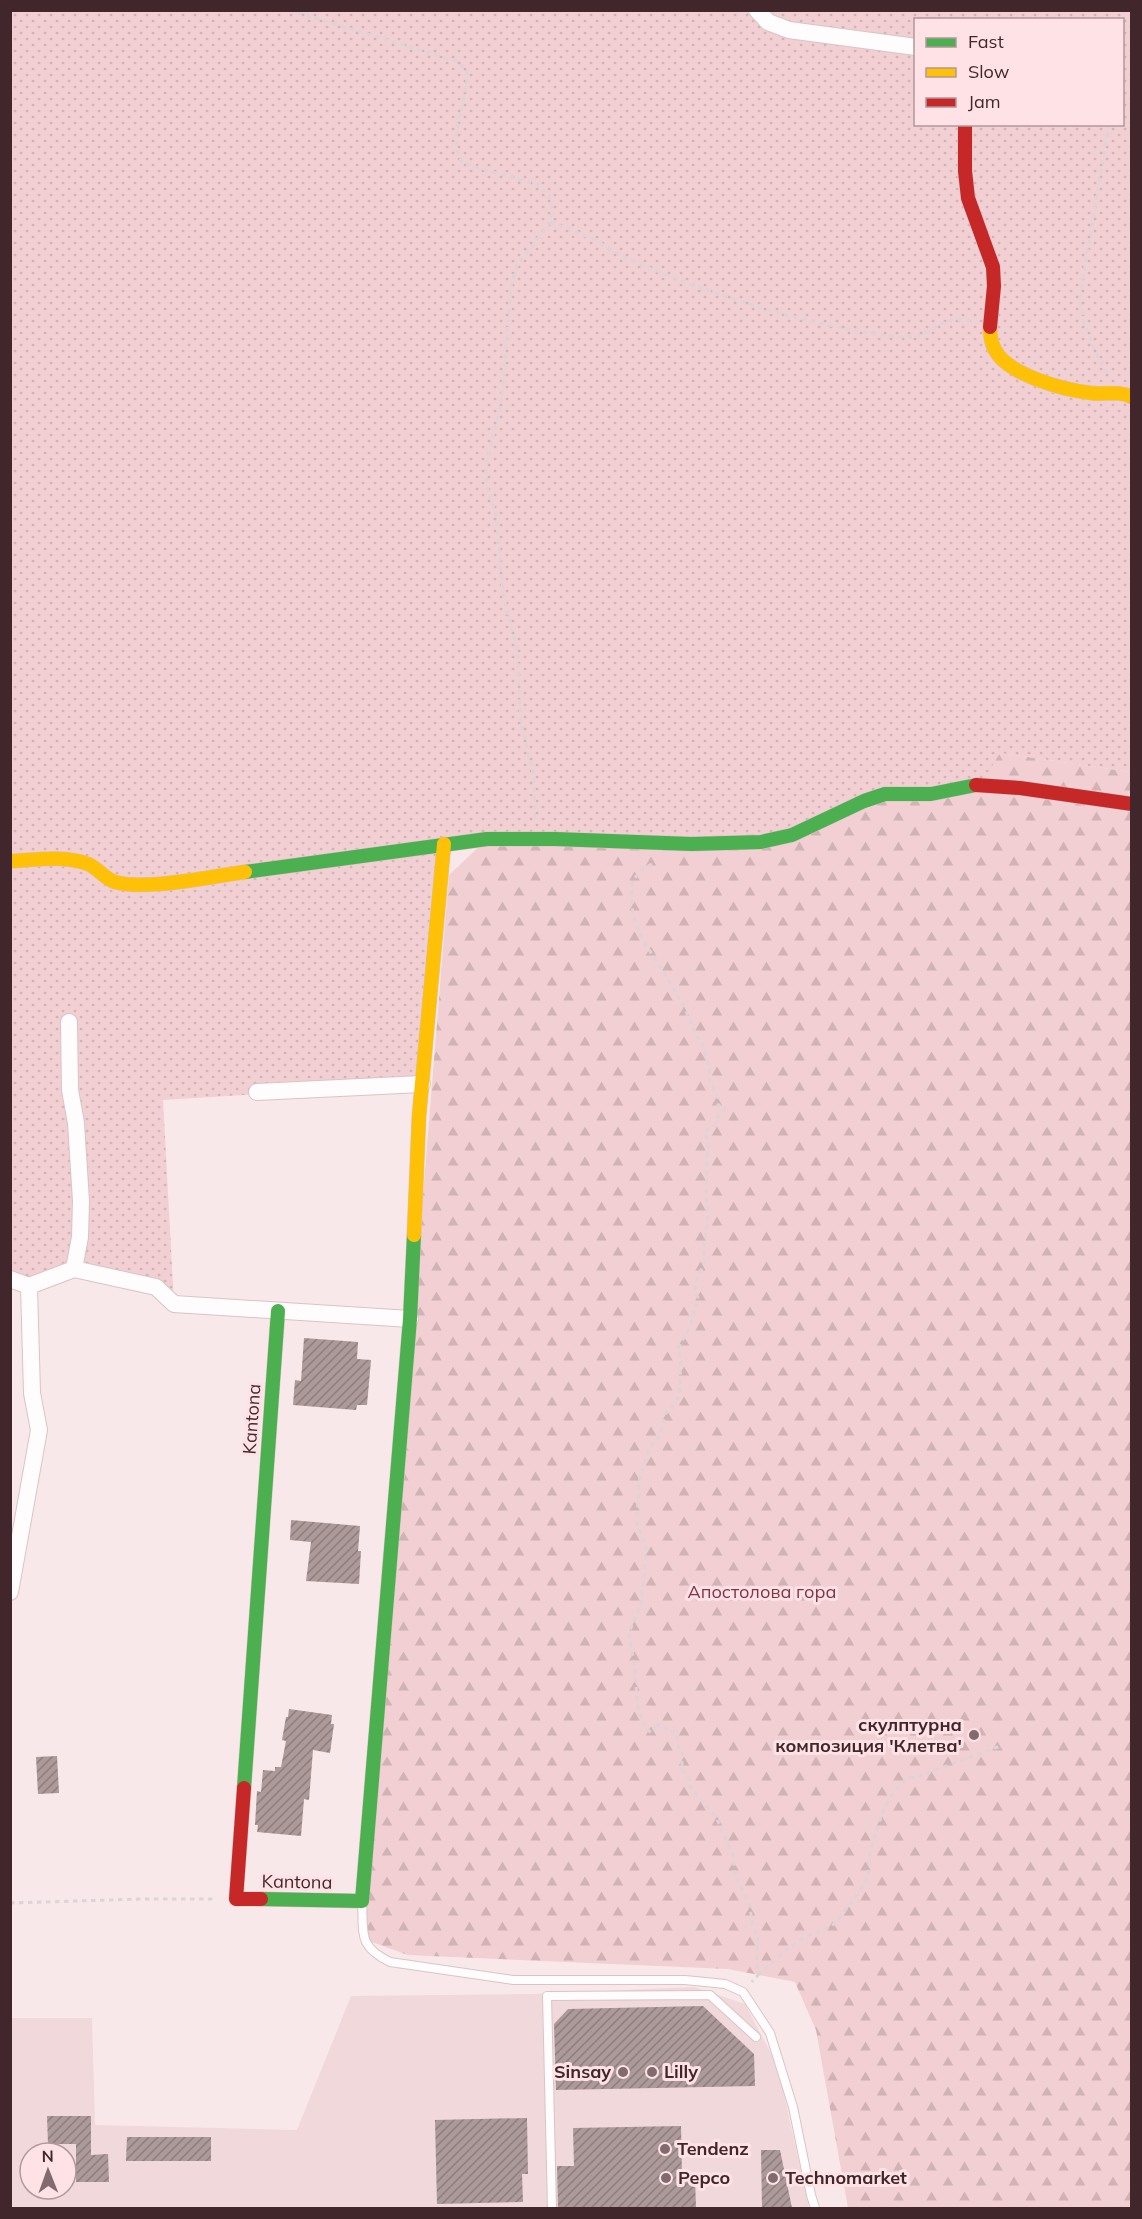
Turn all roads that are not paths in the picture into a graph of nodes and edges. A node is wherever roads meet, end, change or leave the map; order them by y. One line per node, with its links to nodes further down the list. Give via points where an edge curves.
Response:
1 (757, 10): 2 (street, via 768,22 789,30)
2 (914, 47)
3 (965, 126): 4 (street, via 968,199 993,265 990,332 999,358 1016,370 1068,388)
4 (1125, 395)
5 (1131, 804): 6 (street, via 981,784 925,794 896,792 878,796 783,840 602,842 536,837)
6 (444, 844): 7 (street, via 162,883 114,882 90,866 66,858); 9 (street)
7 (10, 861)
8 (69, 1022): 11 (street, via 70,1090 81,1201)
9 (422, 1084): 10 (street); 15 (street)
10 (257, 1092)
11 (74, 1269): 13 (street); 14 (street, via 156,1287 174,1304)
12 (10, 1279): 13 (street)
13 (29, 1286): 16 (street, via 32,1393 39,1430)
14 (278, 1311): 15 (street); 17 (street, Kantona, via 236,1899)
15 (410, 1319): 17 (street)
16 (10, 1592)
17 (362, 1901): 20 (lane, via 364,1942 390,1962 513,1980 685,1980 725,1984 743,1992 770,2033 793,2107)
18 (756, 2037): 19 (lane, via 710,1995 547,1996)
19 (552, 2208)
20 (815, 2208)

